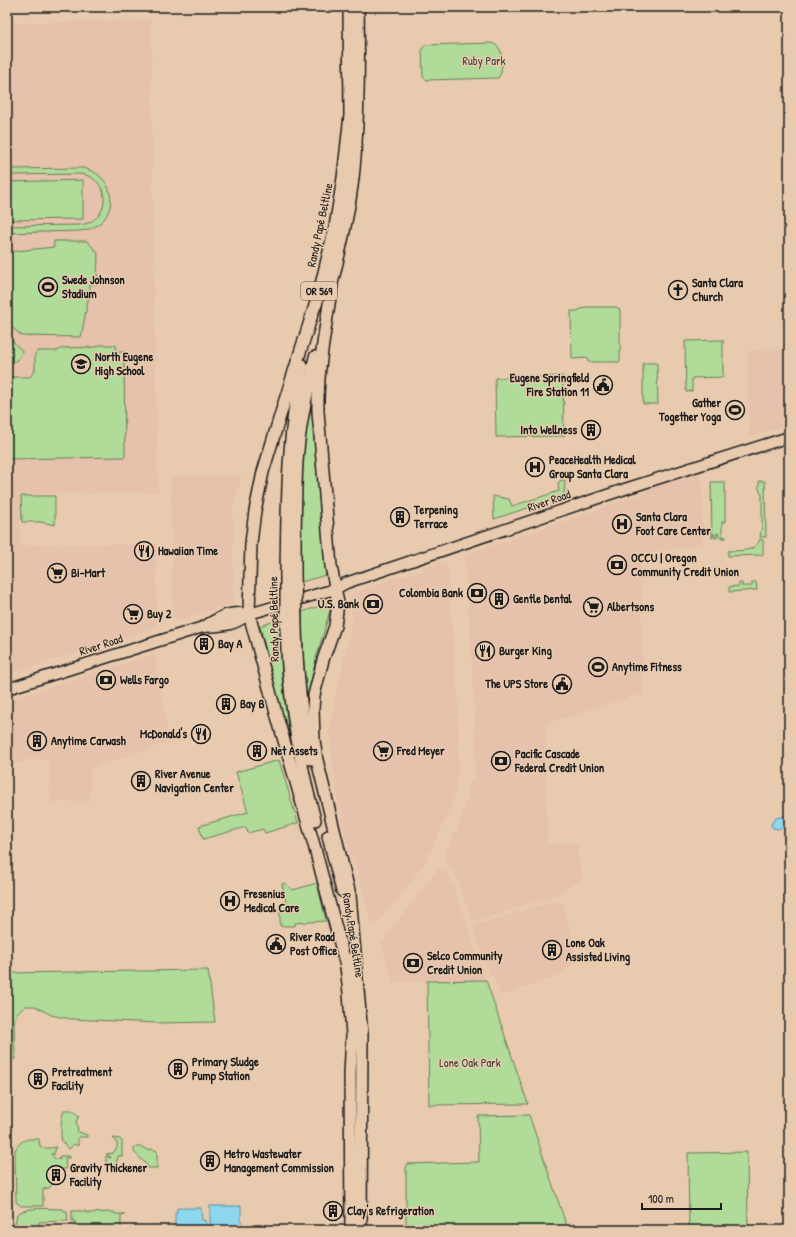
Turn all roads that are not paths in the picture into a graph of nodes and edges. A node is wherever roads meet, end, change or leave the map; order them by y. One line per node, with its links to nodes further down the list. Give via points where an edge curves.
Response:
1 (349, 7): 4 (highway, Randy Papé Beltline / OR 569, via 350,115 335,227)
2 (358, 7): 3 (highway, Randy Papé Beltline / OR 569, via 358,114 354,170)
3 (332, 284): 6 (highway, Randy Papé Beltline / OR 569, via 309,381 297,461); 7 (highway, via 319,370 318,412)
4 (317, 299): 6 (highway, Randy Papé Beltline / OR 569, via 292,423 287,489); 8 (highway, via 263,472 251,543)
5 (789, 437): 7 (main road, River Road, via 409,562 342,589)
6 (291, 574): 10 (highway, Randy Papé Beltline / OR 569, bridge, via 289,680 296,734 306,788)
7 (335, 588): 8 (main road, River Road); 10 (highway, via 338,600 335,626 314,695 314,740 350,895)
8 (249, 614): 9 (main road, River Road, via 238,611 220,617 203,627); 10 (highway, via 314,845)
9 (7, 689)
10 (351, 965): 11 (highway, Randy Papé Beltline / OR 569); 12 (highway, Randy Papé Beltline / OR 569, via 362,1034)
11 (351, 1230)
12 (361, 1230)

